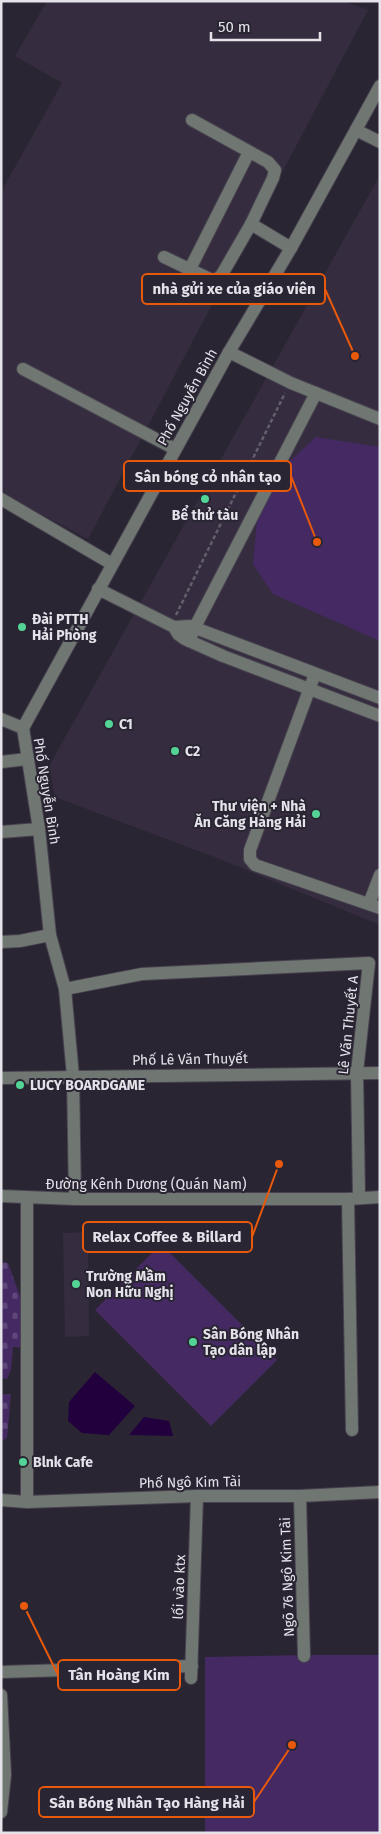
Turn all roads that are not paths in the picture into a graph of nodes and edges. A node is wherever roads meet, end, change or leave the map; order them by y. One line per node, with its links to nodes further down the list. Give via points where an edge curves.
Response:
1 (380, 86): 3 (street, Phố Nguyễn Bình)
2 (192, 120): 5 (street)
3 (356, 130): 4 (street); 7 (street, Phố Nguyễn Bình)
4 (380, 142)
5 (249, 152): 6 (street, via 268,162 275,170); 9 (street)
6 (250, 224): 7 (street); 9 (street, via 221,276 214,280)
7 (291, 248): 10 (street, Phố Nguyễn Bình)
8 (164, 256): 9 (street)
9 (190, 269)
10 (229, 352): 12 (street); 14 (street, Phố Nguyễn Bình)
11 (23, 369): 14 (street)
12 (316, 393): 13 (street); 19 (street)
13 (380, 419)
14 (175, 449): 16 (street, Phố Nguyễn Bình)
15 (1, 499): 16 (street)
16 (112, 564): 17 (street, Phố Nguyễn Bình)
17 (98, 590): 18 (street); 26 (street, Phố Nguyễn Bình)
18 (174, 627): 19 (street); 20 (street)
19 (195, 627): 20 (street); 21 (street)
20 (189, 641): 22 (street)
21 (315, 674): 22 (street); 23 (street)
22 (310, 690): 24 (street); 32 (street, via 250,850 250,860 254,865)
23 (380, 698)
24 (380, 716)
25 (1, 719): 26 (street)
26 (23, 728): 27 (street, Phố Nguyễn Bình)
27 (27, 759): 28 (street); 29 (street, Phố Nguyễn Bình)
28 (1, 762)
29 (39, 828): 30 (street); 33 (street, Phố Nguyễn Bình)
30 (1, 832)
31 (380, 875): 32 (street)
32 (374, 906)
33 (50, 935): 34 (street); 35 (street, Phố Nguyễn Bình)
34 (1, 942)
35 (65, 989): 36 (street, Lê Văn Thuyết A, via 142,974 369,963); 38 (street, Phố Nguyễn Bình)
36 (356, 1072): 37 (street, Phố Lê Văn Thuyết); 38 (street, Phố Lê Văn Thuyết); 43 (street, Lê Văn Thuyết A)
37 (380, 1073)
38 (72, 1076): 39 (street, Phố Lê Văn Thuyết); 44 (street, Phố Nguyễn Bình)
39 (1, 1078)
40 (1, 1196): 42 (street, Đường Kênh Dương (Quán Nam))
41 (380, 1197): 43 (street, Đường Kênh Dương (Quán Nam))
42 (27, 1198): 44 (street, Đường Kênh Dương (Quán Nam)); 50 (street)
43 (353, 1198): 44 (street, Đường Kênh Dương (Quán Nam)); 45 (street, Lê Văn Thuyết A)
44 (74, 1199)
45 (352, 1430)
46 (380, 1492): 48 (street, Phố Ngô Kim Tài)
47 (197, 1496): 48 (street, Phố Ngô Kim Tài); 50 (street, Phố Ngô Kim Tài); 52 (street, lối vào ktx, via 192,1672)
48 (300, 1496): 51 (street, Ngõ 76 Ngô Kim Tài)
49 (1, 1500): 50 (street, Phố Ngô Kim Tài)
50 (27, 1502)
51 (304, 1656)
52 (1, 1672)
53 (1, 1695): 54 (street)
54 (1, 1705): 55 (street)
55 (3, 1775): 56 (street)
56 (1, 1812)

